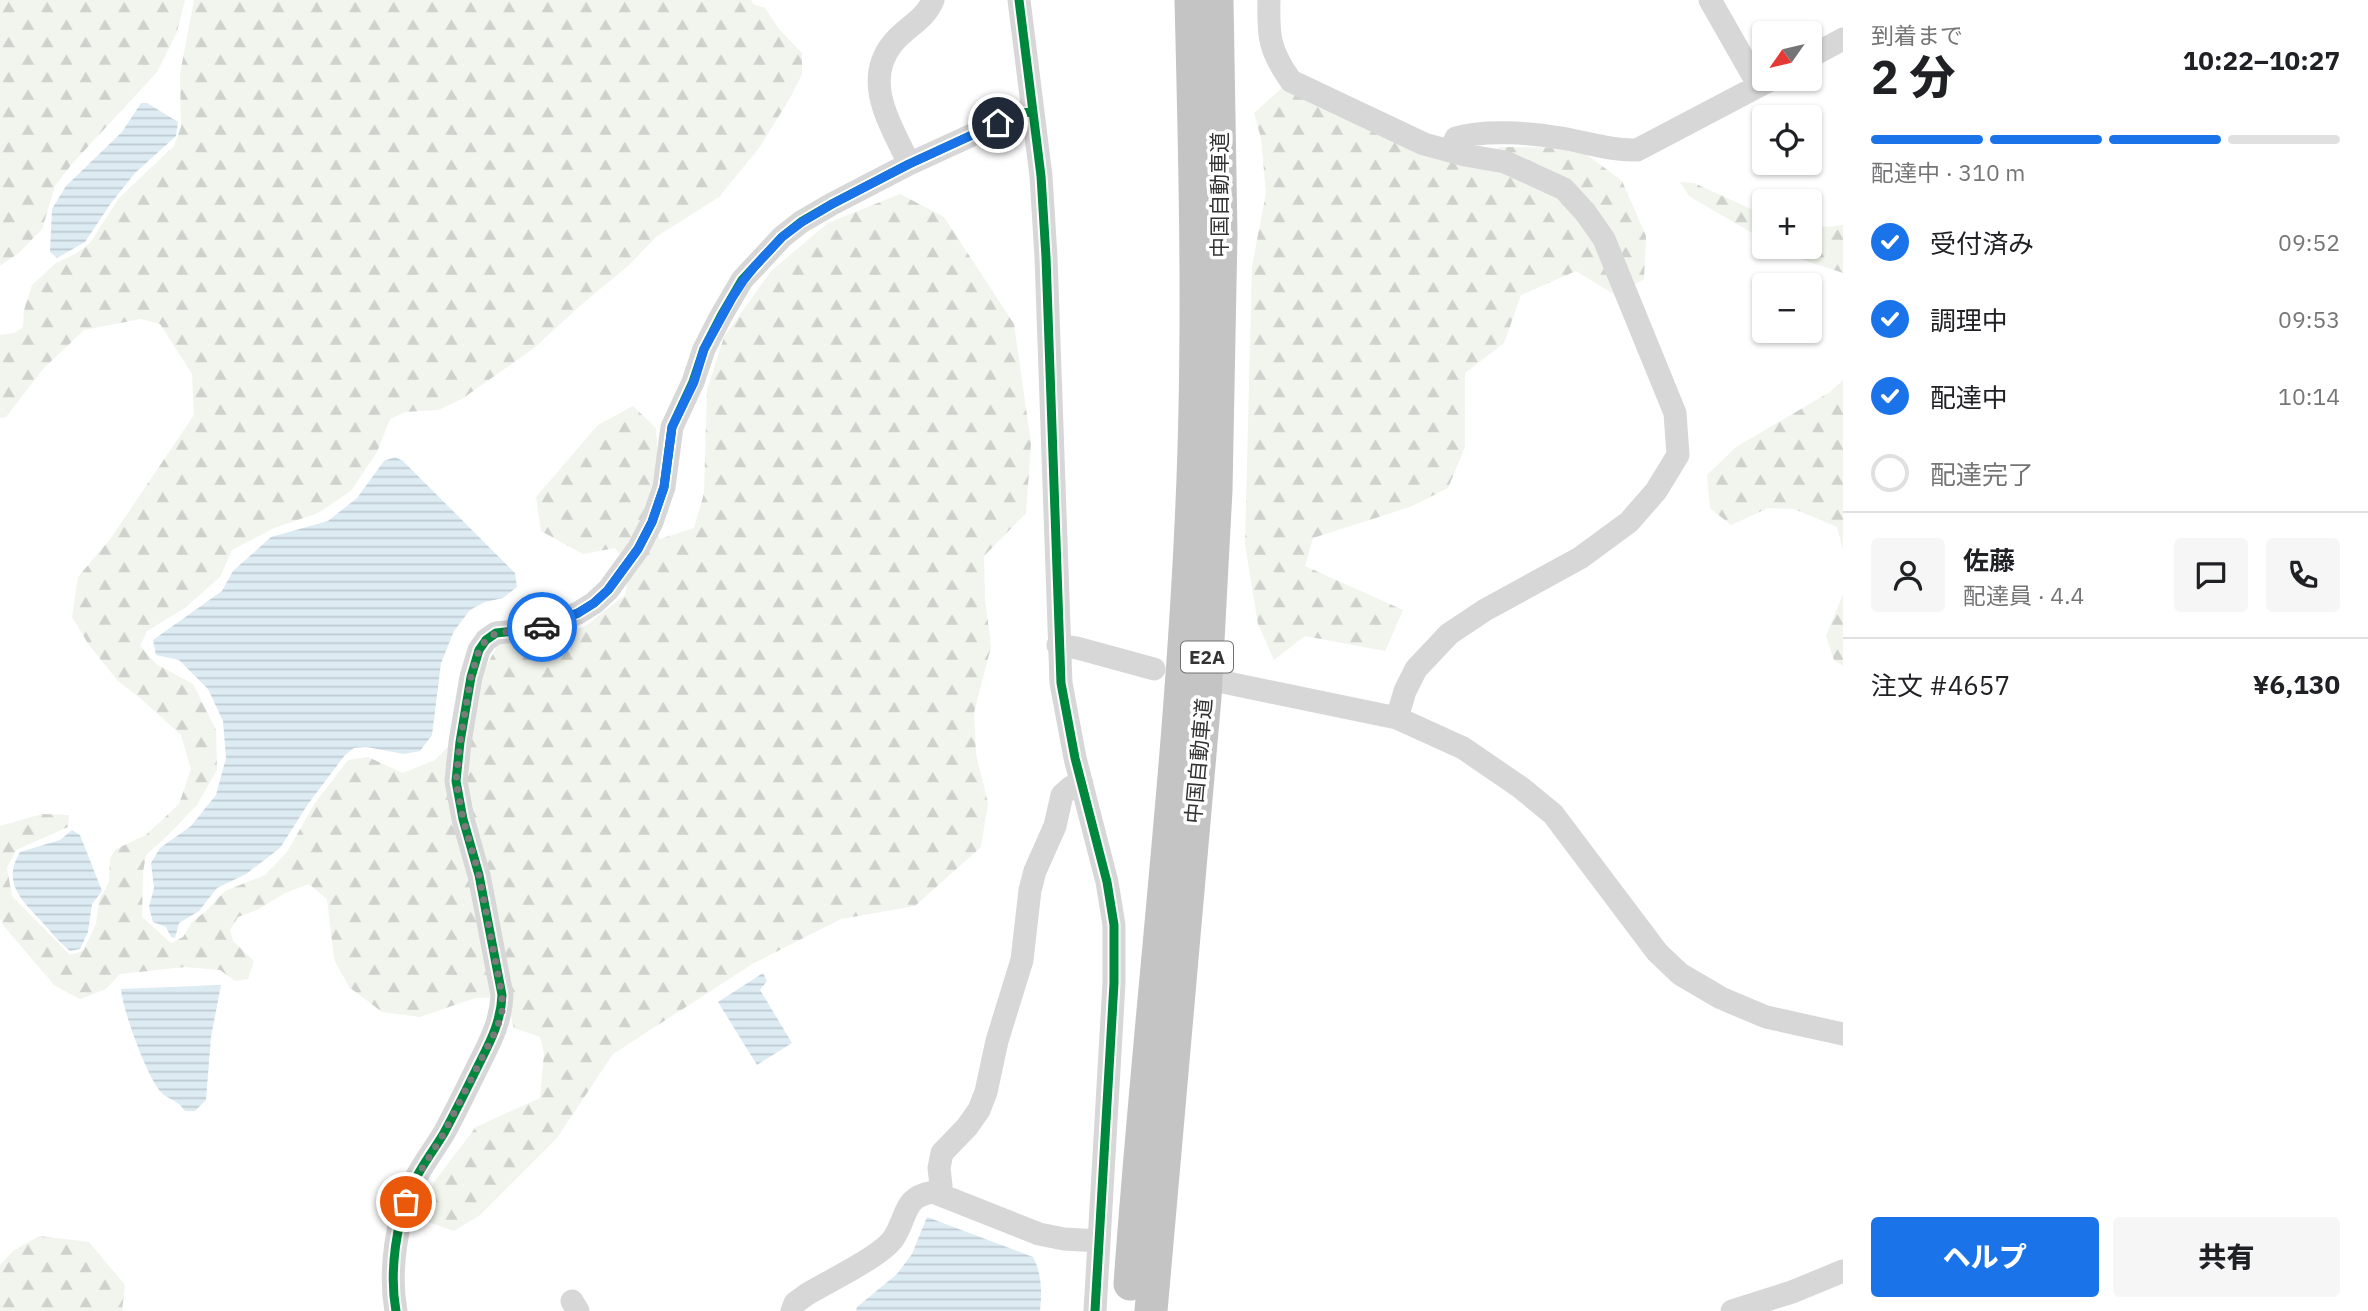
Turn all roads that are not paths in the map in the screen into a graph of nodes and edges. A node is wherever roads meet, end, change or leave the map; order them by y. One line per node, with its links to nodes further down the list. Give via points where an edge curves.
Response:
1 (933, 0): 14 (street, via 917,23 894,42 878,80 882,108)
2 (1019, 0): 12 (street)
3 (1178, 0): 15 (highway)
4 (1191, 0): 15 (highway, 中国自動車道 / E2A)
5 (1269, 0): 13 (street, via 1268,34 1277,61 1291,81 1423,144)
6 (1710, 0): 10 (street)
7 (1221, 10): 29 (highway, 中国自動車道 / E2A, via 1215,518 1205,697)
8 (1843, 38): 9 (street)
9 (1822, 50)
10 (1752, 63)
11 (1752, 89): 13 (street, via 1637,150 1511,133 1465,135 1456,138)
12 (1033, 112): 14 (street, via 1020,113); 16 (street, via 1046,257)
13 (1450, 151): 19 (street, via 1505,162 1541,176 1564,189 1585,212 1604,239 1675,413 1678,455 1629,522 1580,558 1450,634 1416,669)
14 (909, 164): 25 (street, via 802,222 782,237 743,281 704,349 672,427 664,487 652,522 608,590 578,613 536,629 496,633 479,650 456,781 479,875 502,1014 406,1202 393,1269)
15 (1195, 197): 28 (highway, 中国自動車道 / E2A, via 1196,337 1179,705)
16 (1058, 645): 17 (street); 20 (street)
17 (1154, 669)
18 (1223, 682): 19 (street)
19 (1397, 718): 21 (street, via 1463,748 1553,814 1657,952 1680,974 1766,1017)
20 (1082, 783): 22 (street, via 1062,795 1055,826 1035,871 1022,960 986,1092 967,1127 942,1153); 23 (street, via 1114,925)
21 (1843, 1034)
22 (942, 1195): 23 (street, via 1039,1234); 26 (street, via 933,1192 913,1199 893,1239 806,1295)
23 (1099, 1241): 27 (street)
24 (1843, 1271): 30 (street)
25 (396, 1311)
26 (792, 1311)
27 (1095, 1311)
28 (1128, 1311)
29 (1151, 1311)
30 (1732, 1311)

